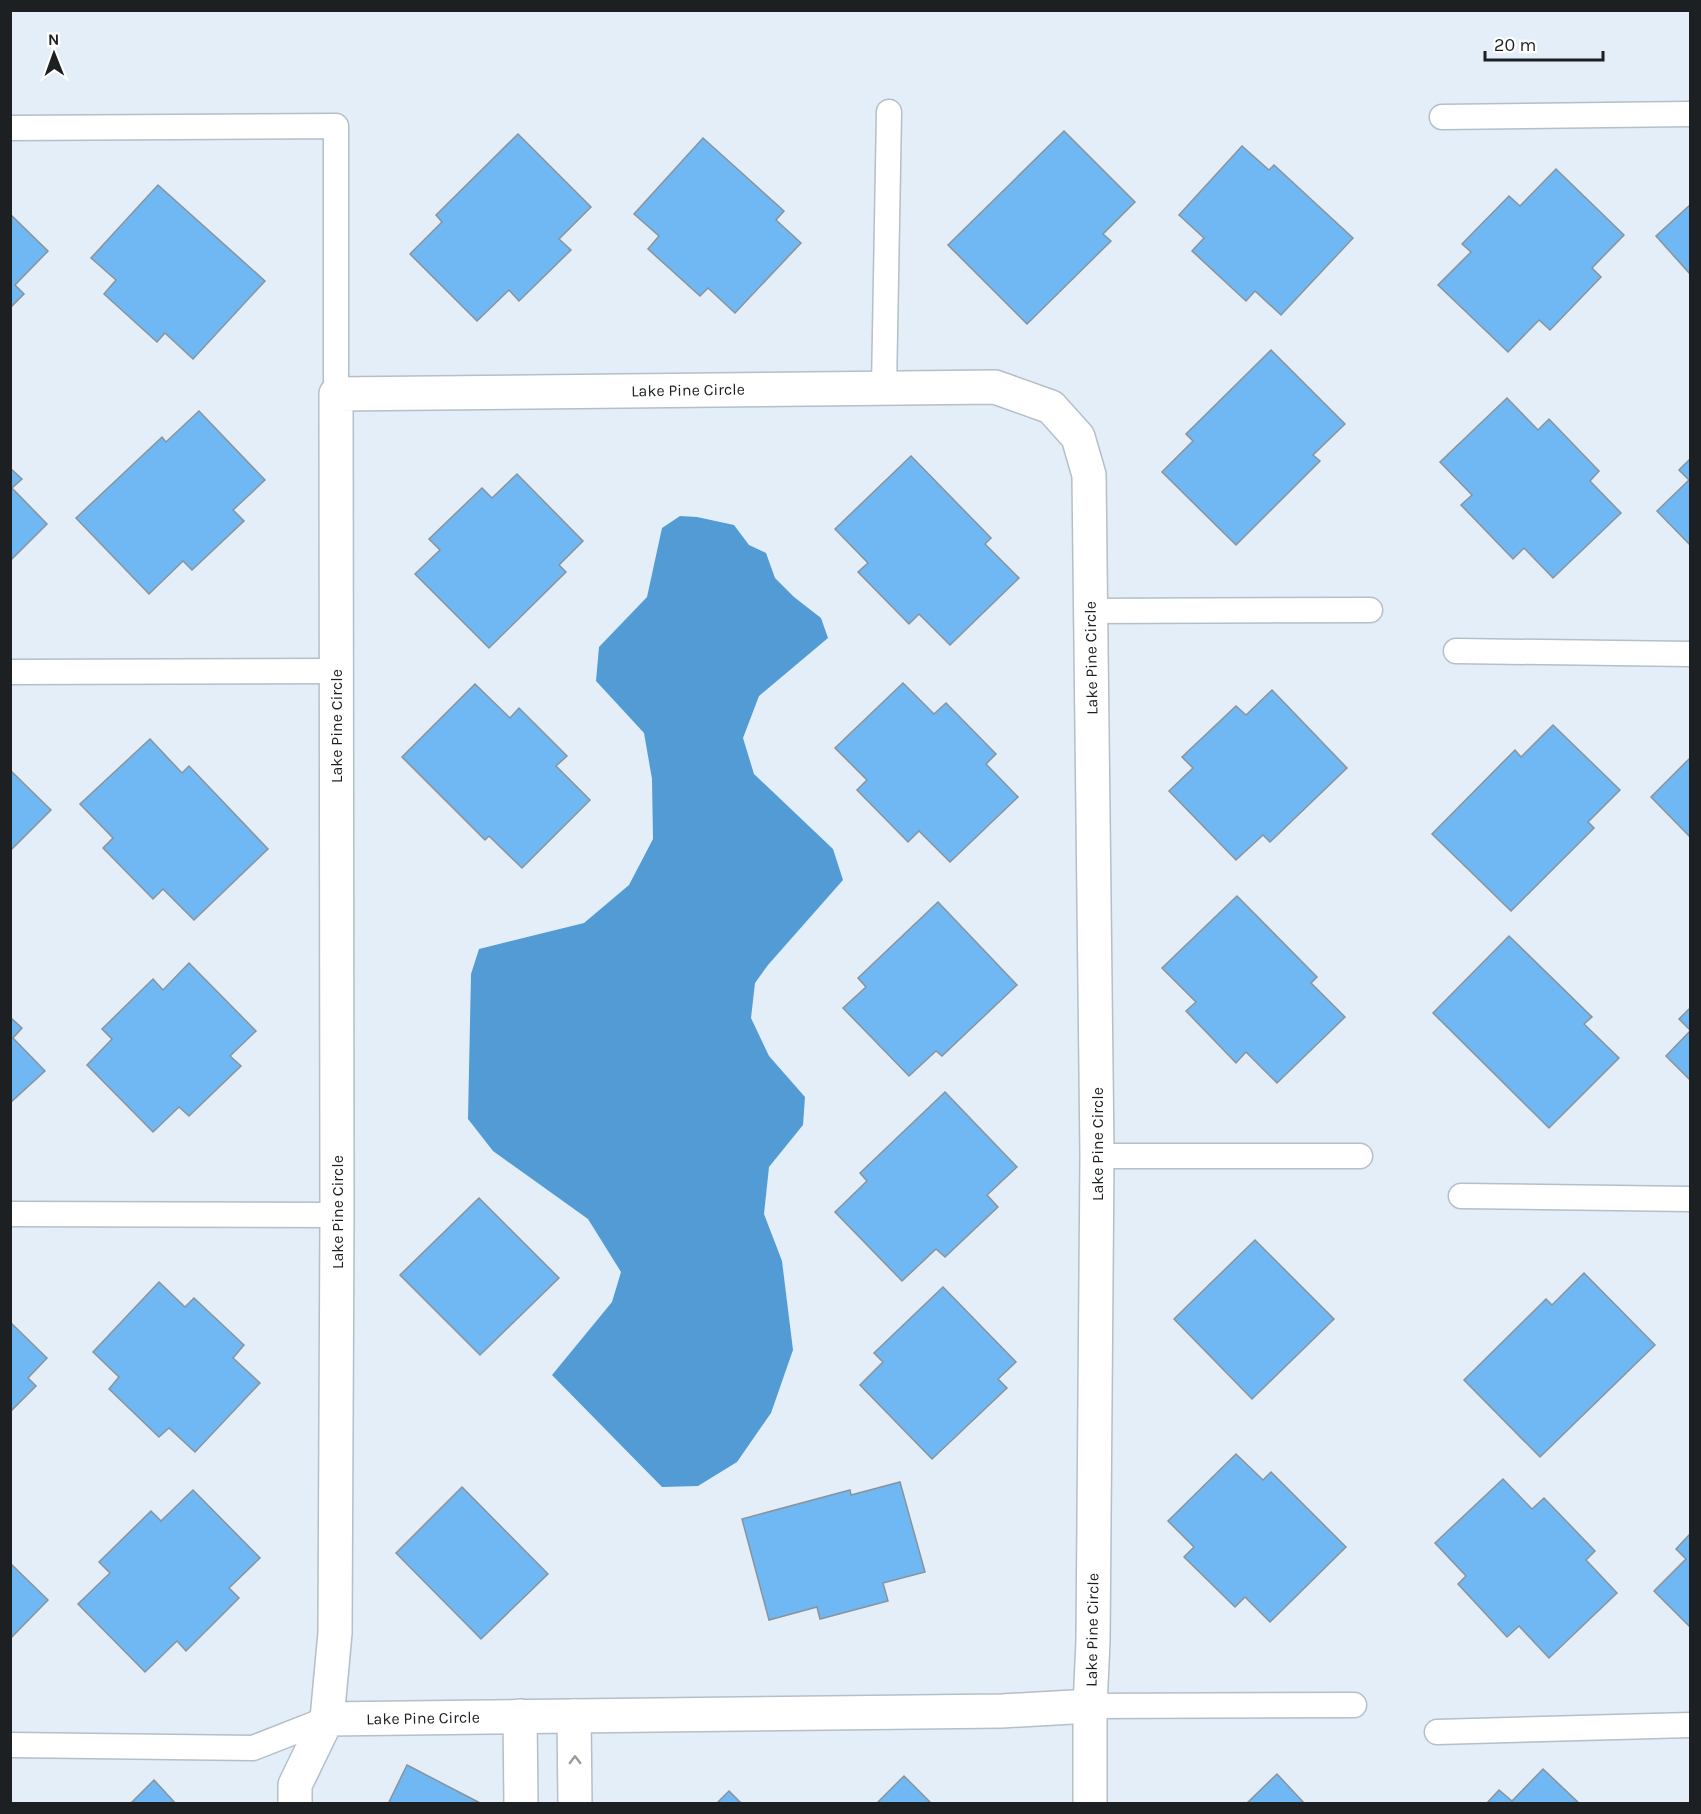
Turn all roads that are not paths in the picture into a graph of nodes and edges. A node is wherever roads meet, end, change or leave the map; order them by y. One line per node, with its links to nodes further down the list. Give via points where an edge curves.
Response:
1 (889, 112): 5 (lane)
2 (1690, 114): 3 (lane)
3 (1442, 117)
4 (10, 128): 6 (lane, via 336,126)
5 (884, 388): 6 (street, Lake Pine Circle); 8 (street, Lake Pine Circle, via 995,387 1051,407 1078,437 1089,475)
6 (336, 394): 11 (street, Lake Pine Circle)
7 (1370, 610): 8 (lane)
8 (1090, 611): 13 (street, Lake Pine Circle)
9 (1456, 651): 10 (lane)
10 (1690, 654)
11 (336, 671): 12 (lane); 18 (street, Lake Pine Circle)
12 (10, 672)
13 (1098, 1156): 14 (lane); 20 (street, Lake Pine Circle)
14 (1360, 1156)
15 (1461, 1196): 16 (lane)
16 (1690, 1199)
17 (10, 1214): 18 (lane)
18 (338, 1215): 23 (street, Lake Pine Circle, via 335,1633)
19 (1354, 1705): 20 (lane)
20 (1090, 1706): 22 (street, Lake Pine Circle, via 1002,1711); 30 (street, Lake Pine Circle)
21 (520, 1716): 22 (street, Lake Pine Circle); 23 (street, Lake Pine Circle); 28 (street)
22 (574, 1716): 29 (street, one-way to 22)
23 (327, 1719): 26 (lane, via 253,1748); 27 (street, Lake Pine Circle, via 295,1785)
24 (1690, 1725): 25 (lane)
25 (1437, 1732)
26 (10, 1745)
27 (295, 1803)
28 (521, 1803)
29 (575, 1803)
30 (1090, 1803)

